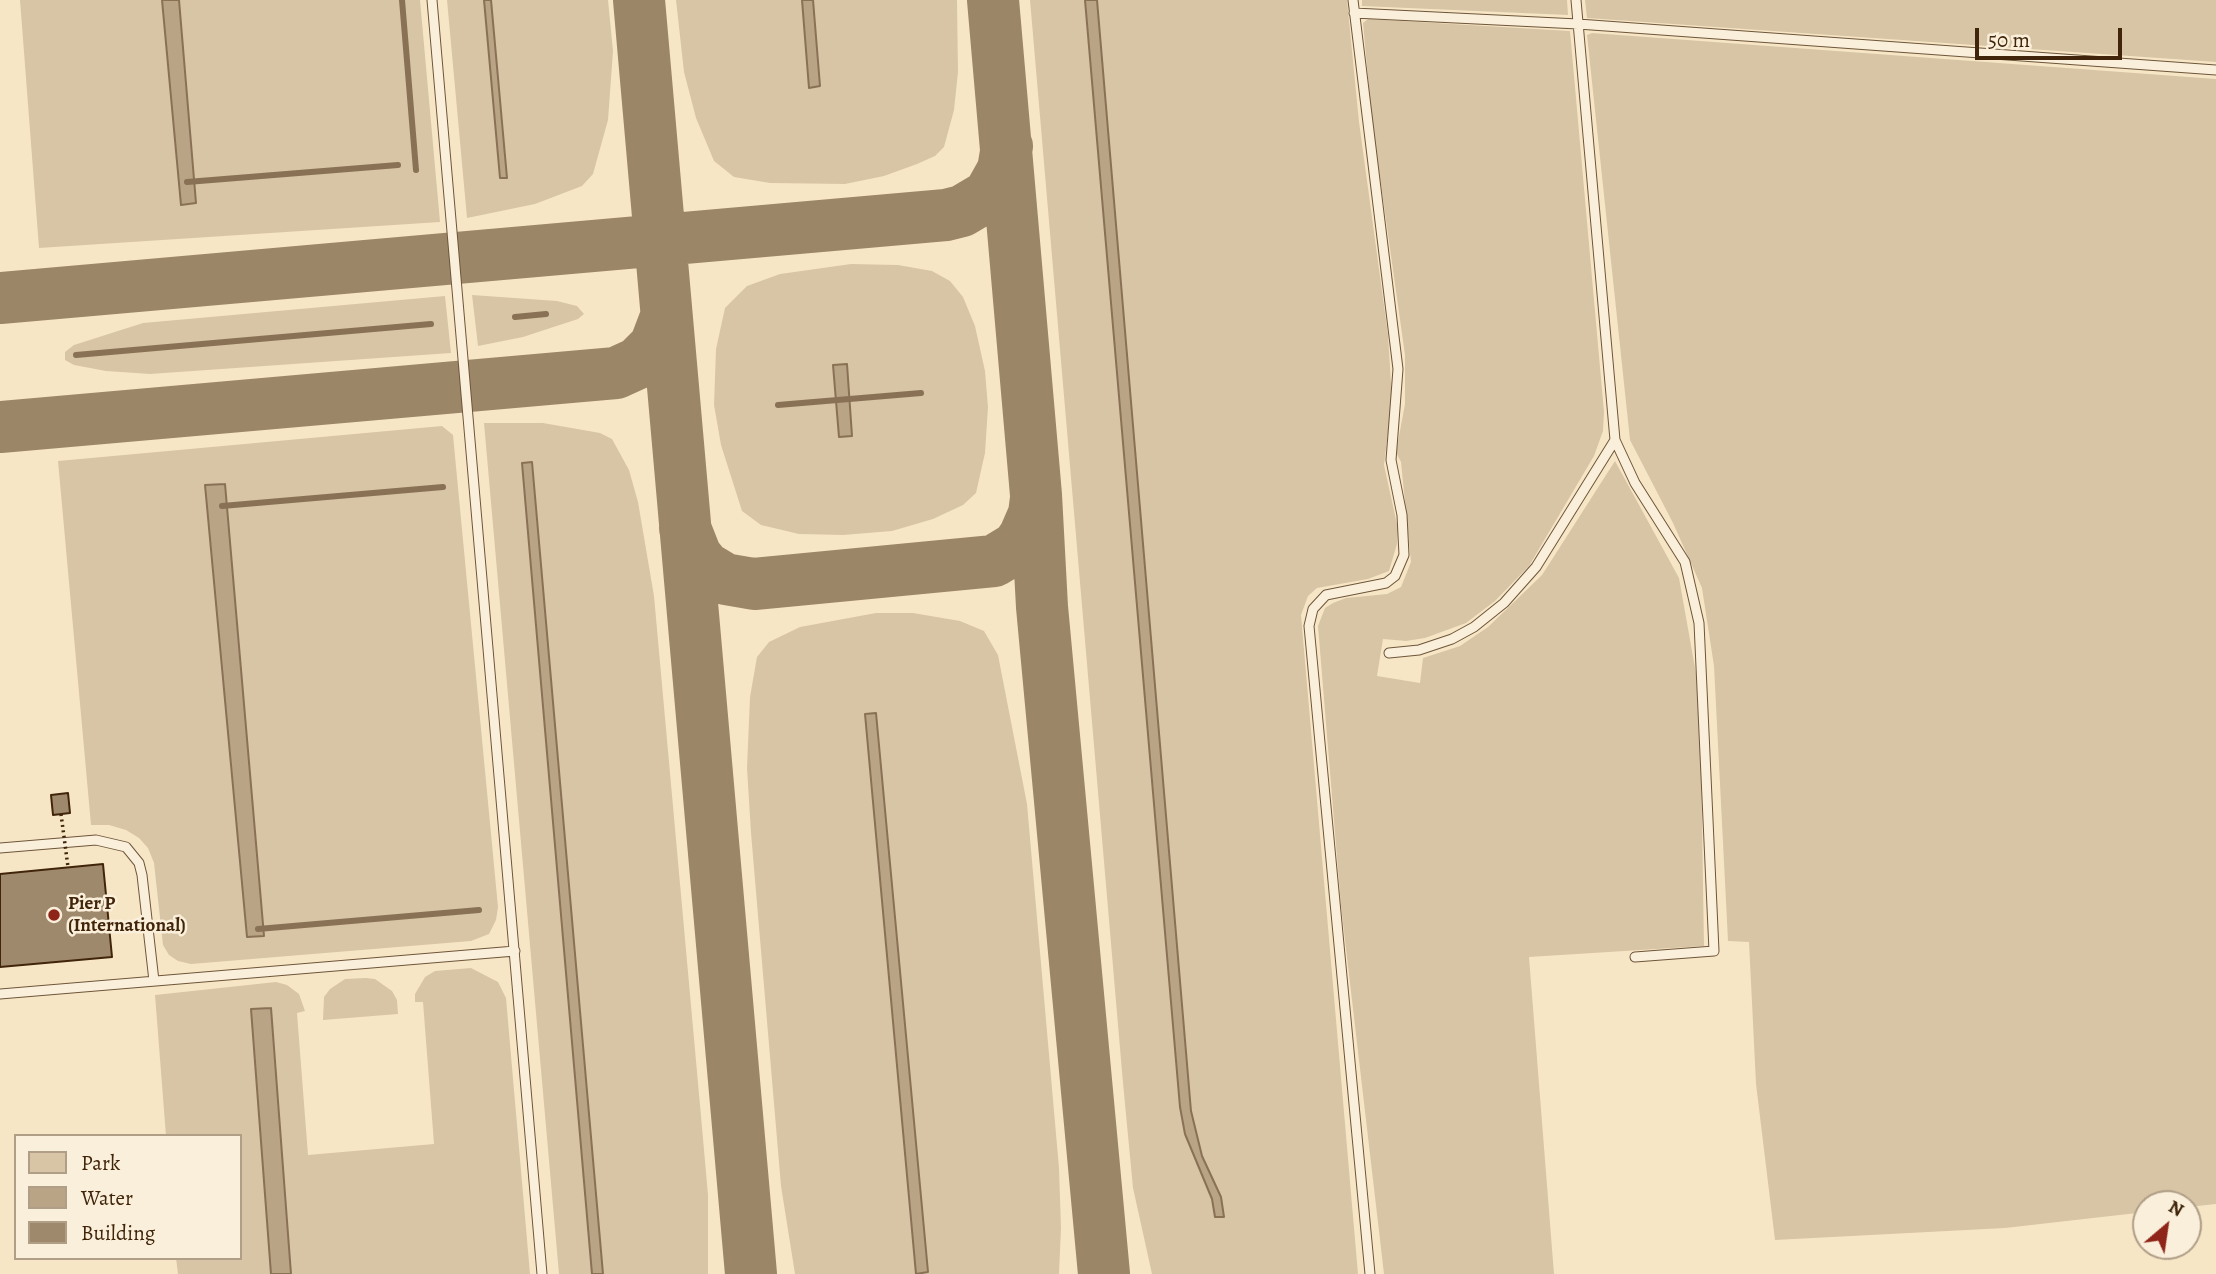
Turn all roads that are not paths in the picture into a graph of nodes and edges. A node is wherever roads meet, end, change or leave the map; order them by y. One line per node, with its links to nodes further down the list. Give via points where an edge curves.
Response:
1 (432, 0): 10 (lane)
2 (1353, 0): 4 (lane)
3 (1576, 0): 5 (lane)
4 (1354, 13): 5 (lane); 15 (lane, via 1398,369 1391,460 1402,514 1404,555 1395,576 1386,583 1326,595 1313,609 1309,626)
5 (1578, 24): 6 (lane); 7 (lane)
6 (2216, 70)
7 (1615, 440): 8 (lane, via 1536,567 1504,603 1452,639 1419,650); 11 (lane, via 1635,483 1685,562 1699,623 1714,951)
8 (1389, 653)
9 (0, 848): 12 (lane, via 96,840 126,847 142,875)
10 (515, 951): 12 (lane); 14 (lane)
11 (1635, 957)
12 (154, 981): 13 (lane)
13 (0, 994)
14 (542, 1274)
15 (1370, 1274)

